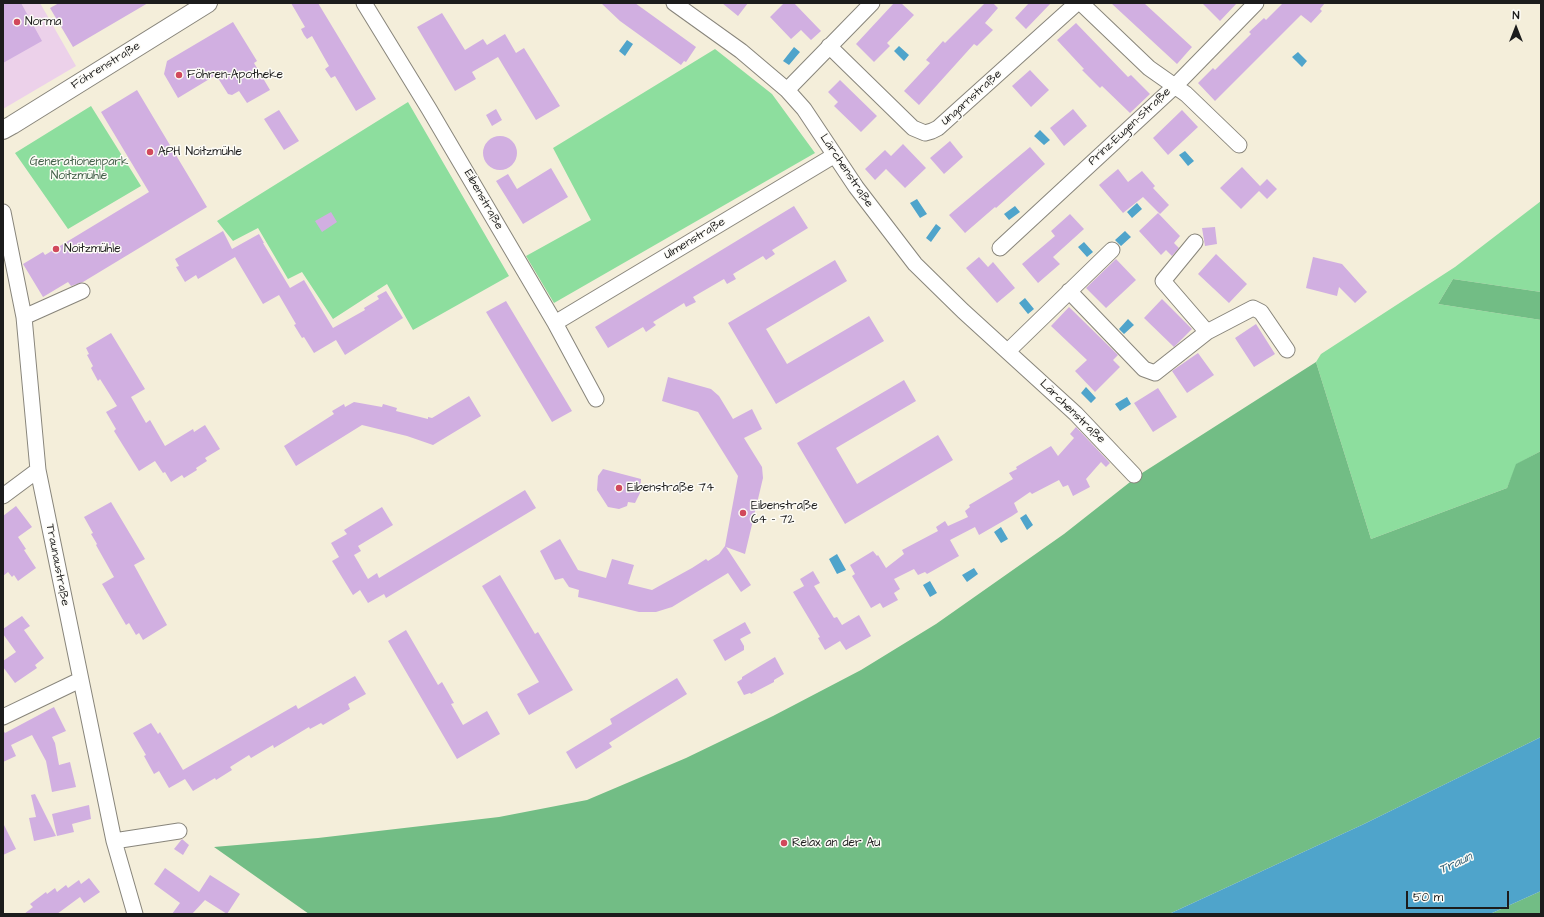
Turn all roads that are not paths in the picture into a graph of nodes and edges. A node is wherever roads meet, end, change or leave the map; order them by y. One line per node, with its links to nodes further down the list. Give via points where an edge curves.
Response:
1 (208, 3): 11 (street, Föhrenstraße)
2 (364, 3): 21 (street, Eibenstraße)
3 (674, 3): 10 (street, Lärchenstraße, via 741,51)
4 (872, 3): 8 (street)
5 (1077, 3): 8 (street, Ungarnstraße, via 938,128 925,133 914,128)
6 (1081, 3): 9 (street, via 1149,68)
7 (1256, 3): 9 (street, Prinz-Eugen-Straße)
8 (829, 46): 10 (street)
9 (1175, 86): 12 (street); 16 (street, Prinz-Eugen-Straße)
10 (787, 90): 13 (street, Lärchenstraße, via 804,108)
11 (3, 130)
12 (1239, 145)
13 (834, 155): 21 (street, Ulmenstraße); 24 (street, Lärchenstraße, via 914,264)
14 (3, 212): 20 (street, Traunaustraße)
15 (1195, 242): 22 (street, via 1163,281)
16 (1000, 248)
17 (1112, 250): 19 (street)
18 (82, 291): 20 (street)
19 (1069, 291): 22 (street, via 1144,369 1155,373); 24 (street)
20 (24, 317): 26 (street, Traunaustraße)
21 (555, 323): 25 (street, Eibenstraße)
22 (1207, 332): 23 (street, via 1252,308 1261,312)
23 (1288, 350)
24 (1008, 351): 27 (street, Lärchenstraße, via 1076,414)
25 (596, 399)
26 (38, 470): 28 (street); 29 (street, Traunaustraße)
27 (1134, 475)
28 (3, 496)
29 (80, 680): 30 (street); 32 (street, Traunaustraße)
30 (3, 717)
31 (179, 831): 32 (street)
32 (114, 841): 33 (street, Traunaustraße)
33 (132, 913)

